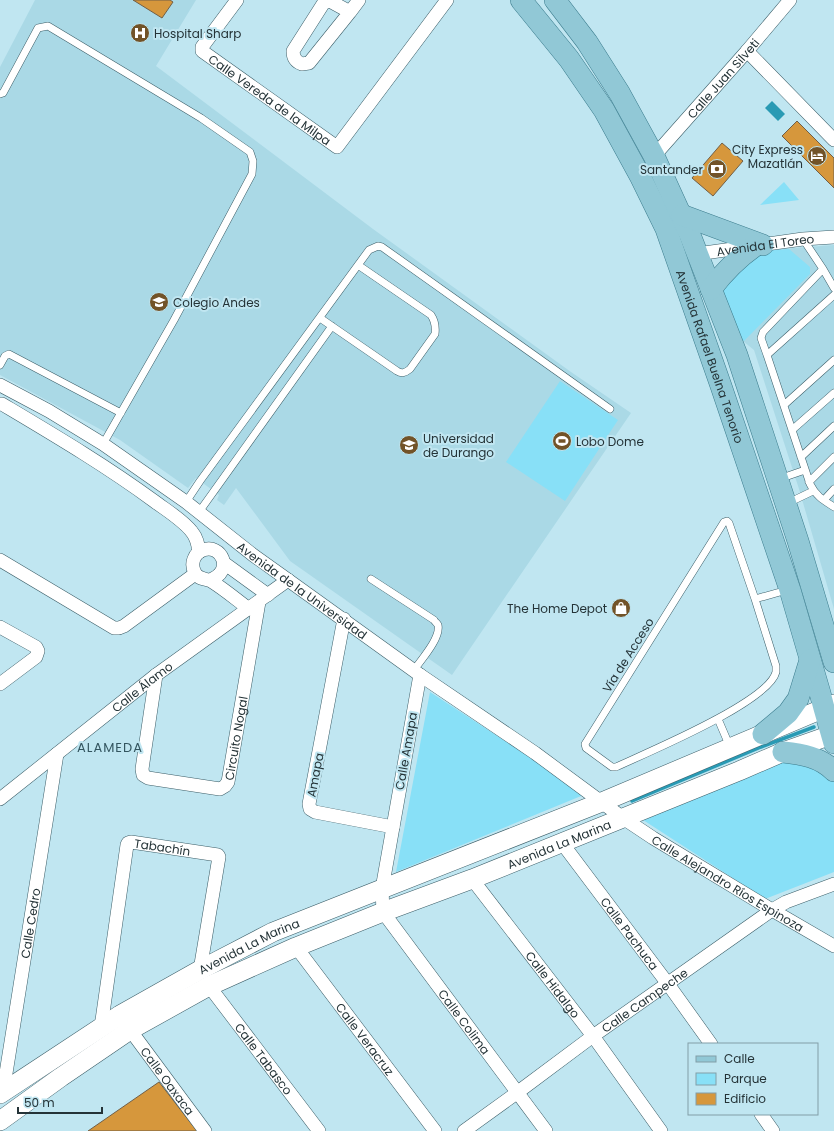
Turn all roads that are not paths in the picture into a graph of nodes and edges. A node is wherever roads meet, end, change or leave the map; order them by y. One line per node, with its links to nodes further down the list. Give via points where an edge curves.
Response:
1 (237, 0): 3 (street, Calle Vereda de la Milpa, via 202,46 202,52 337,147)
2 (359, 0): 7 (street)
3 (447, 0)
4 (521, 0): 17 (main road, Avenida Rafael Buelna Tenorio, via 569,59 604,110 666,229)
5 (555, 0): 11 (main road, Avenida Rafael Buelna Tenorio, via 587,42 620,94)
6 (790, 0): 8 (street, Calle Juan Silveti)
7 (350, 12): 7 (street, via 326,1 293,51 295,60 302,64 309,63)
8 (747, 51): 10 (street); 11 (street, Calle Juan Silveti)
9 (0, 94): 33 (lane, via 3,93 38,28 48,26 201,118 250,152 253,161 252,174)
10 (834, 140)
11 (654, 156): 12 (main road, Avenida Rafael Buelna Tenorio)
12 (682, 215): 15 (main road); 16 (main road, Avenida Rafael Buelna Tenorio)
13 (834, 237): 14 (street, Avenida El Toreo)
14 (803, 240): 15 (street, Avenida El Toreo); 19 (lane)
15 (759, 245): 16 (street, Avenida El Toreo); 21 (main road, via 742,255)
16 (697, 254): 17 (main road); 21 (main road, Avenida Rafael Buelna Tenorio)
17 (676, 258): 56 (main road, Avenida Rafael Buelna Tenorio)
18 (358, 265): 23 (lane); 24 (lane, via 431,314 436,327 435,334 410,369 406,373 401,373); 32 (lane, via 369,250 382,247)
19 (823, 269): 20 (lane); 25 (lane, via 763,332 761,338)
20 (834, 288)
21 (711, 289): 40 (main road, Avenida Rafael Buelna Tenorio, via 737,355)
22 (834, 295): 25 (lane)
23 (320, 318): 24 (lane); 45 (lane)
24 (332, 326): 48 (lane)
25 (767, 355): 31 (lane)
26 (834, 360): 31 (lane)
27 (0, 366): 33 (lane, via 9,354)
28 (0, 385): 36 (street, Avenida de la Universidad)
29 (834, 393): 35 (lane)
30 (0, 404): 49 (street, via 81,451 128,482 191,531 197,539)
31 (784, 405): 35 (lane)
32 (610, 410)
33 (121, 413): 36 (lane)
34 (834, 426): 37 (lane)
35 (792, 430): 37 (lane)
36 (103, 444): 45 (street, Avenida de la Universidad)
37 (801, 457): 39 (lane)
38 (834, 457): 41 (lane)
39 (805, 470): 40 (lane); 41 (lane)
40 (778, 480): 46 (main road, Avenida Rafael Buelna Tenorio)
41 (809, 482): 43 (lane)
42 (834, 489): 44 (lane)
43 (813, 491): 44 (lane); 46 (lane)
44 (824, 500): 47 (lane)
45 (186, 502): 48 (street, Avenida de la Universidad)
46 (786, 504): 61 (main road, Avenida Rafael Buelna Tenorio)
47 (834, 507)
48 (199, 512): 55 (street, Avenida de la Universidad)
49 (199, 552): 51 (street, via 215,550 221,555); 52 (street, via 192,566)
50 (0, 560): 52 (street, via 114,628 124,626)
51 (224, 563): 54 (street, via 217,578); 58 (street)
52 (195, 574): 54 (street, via 202,579)
53 (371, 578): 63 (lane, via 434,620 438,626 436,639)
54 (210, 580): 58 (street)
55 (288, 580): 58 (street, Calle Álamo); 59 (street, Avenida de la Universidad)
56 (790, 590): 57 (lane); 62 (main road, Avenida Rafael Buelna Tenorio)
57 (755, 600): 67 (lane, Vía de Acceso, via 776,672 767,685 754,696); 67 (lane, Vía de Acceso, via 729,523 724,522 585,746 612,766 616,766)
58 (258, 602): 64 (street, Calle Álamo); 64 (street, Circuito Nogal, via 228,782 220,789 148,778 143,774)
59 (344, 619): 63 (street, Avenida de la Universidad); 77 (street, Amapa, via 310,809)
60 (0, 626): 65 (street, via 36,647 38,651 36,657)
61 (833, 659)
62 (810, 660): 66 (main road, Avenida Rafael Buelna Tenorio, via 820,693); 68 (main road, via 798,700 788,713)
63 (417, 672): 75 (street, Avenida de la Universidad); 77 (street, Calle Amapa)
64 (156, 675): 72 (street, Calle Álamo)
65 (0, 684)
66 (829, 706): 68 (main road, Avenida La Marina); 69 (main road, Avenida Rafael Buelna Tenorio)
67 (718, 719): 70 (lane)
68 (763, 734): 70 (main road, Avenida La Marina)
69 (833, 738): 71 (main road, Avenida La Marina)
70 (730, 748): 75 (main road, Avenida La Marina)
71 (783, 752): 73 (main road, via 803,754 824,763); 76 (main road, Avenida La Marina)
72 (57, 754): 74 (street, Calle Álamo); 94 (street, Calle Cedro)
73 (834, 771)
74 (0, 799)
75 (602, 802): 76 (street, Avenida La Marina); 81 (main road, Avenida La Marina)
76 (623, 818): 78 (main road, Avenida La Marina); 82 (street, Calle Alejandro Ríos Espinoza)
77 (393, 827): 81 (street)
78 (562, 843): 79 (main road, Avenida La Marina); 87 (street, Calle Pachuca)
79 (472, 879): 83 (main road, Avenida La Marina); 91 (street, Calle Hidalgo)
80 (834, 884): 82 (street, Calle Campeche)
81 (382, 889): 83 (street); 86 (main road, Avenida La Marina, via 272,932)
82 (772, 910): 84 (street, Calle Alejandro Ríos Espinoza); 87 (street, Calle Campeche)
83 (383, 912): 85 (main road, Avenida La Marina); 93 (street, Calle Colima)
84 (834, 946)
85 (296, 947): 88 (main road, Avenida La Marina); 99 (street, Calle Veracruz)
86 (200, 970): 89 (main road, Avenida La Marina); 90 (street, Tabachín, via 219,857 216,854 128,843)
87 (668, 984): 91 (street, Calle Campeche); 92 (street, Calle Pachuca)
88 (209, 986): 89 (main road, Avenida La Marina); 98 (street, Calle Tabasco)
89 (125, 1023): 90 (main road, Avenida La Marina); 96 (main road, Avenida La Marina, via 61,1077); 97 (street, Calle Oaxaca)
90 (101, 1027): 94 (main road, Avenida La Marina)
91 (593, 1036): 93 (street, Calle Campeche); 102 (street, Calle Hidalgo)
92 (710, 1043)
93 (518, 1092): 100 (street, Calle Campeche); 101 (street, Calle Colima)
94 (2, 1093)
95 (762, 1115): 103 (street)
96 (0, 1121)
97 (205, 1131)
98 (318, 1131)
99 (435, 1131)
100 (464, 1131)
101 (546, 1131)
102 (661, 1131)
103 (773, 1131)

